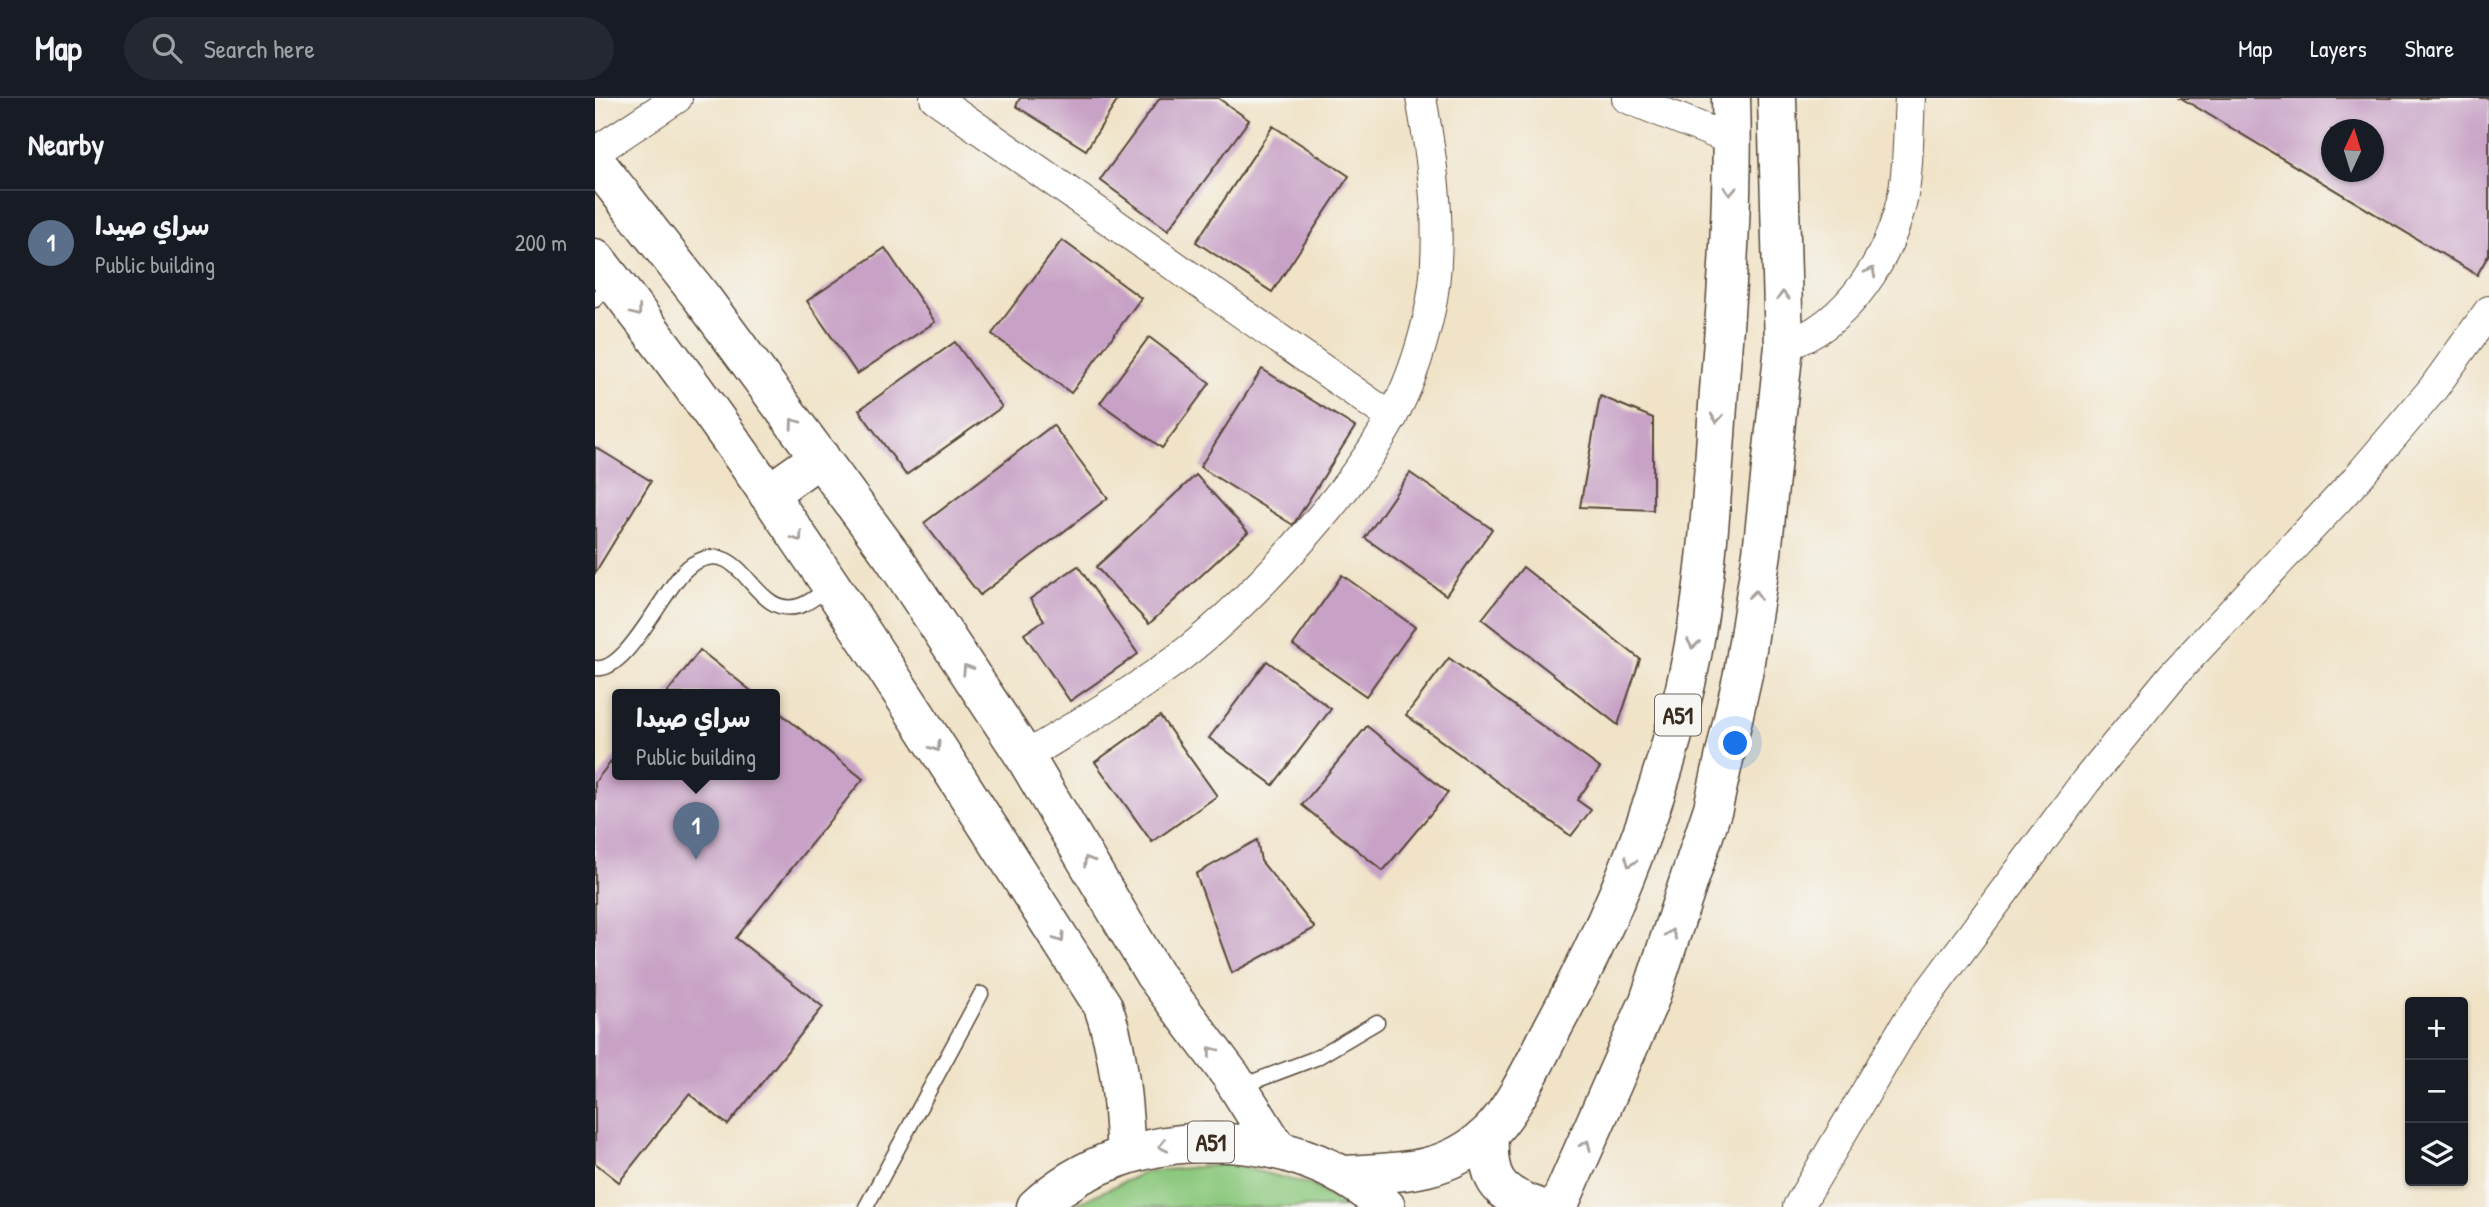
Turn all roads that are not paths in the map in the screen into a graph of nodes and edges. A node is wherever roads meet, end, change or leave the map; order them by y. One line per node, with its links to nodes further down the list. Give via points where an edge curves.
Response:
1 (677, 98): 9 (street)
2 (935, 98): 14 (street)
3 (1421, 98): 14 (street, via 1429,142 1434,268 1429,317)
4 (1627, 98): 8 (street)
5 (1731, 98): 8 (main road, A51)
6 (1777, 98): 13 (main road, A51, one-way to 6)
7 (1910, 98): 13 (street, one-way to 7, via 1829,323 1868,280 1904,190)
8 (1732, 140): 23 (main road, A51, one-way to 23, via 1706,556 1685,687 1653,804 1617,895 1572,992)
9 (595, 152)
10 (595, 161): 15 (main road, one-way to 10)
11 (601, 279): 16 (main road, one-way to 16, via 652,330)
12 (2489, 311): 31 (street, via 2431,390 2353,483 2172,677 2086,781 1908,1021)
13 (1784, 346): 28 (main road, A51, one-way to 13, via 1649,1001 1713,808 1743,674 1762,553)
14 (1392, 418): 19 (street, via 1349,481 1226,616 1140,685)
15 (820, 457): 16 (main road); 19 (main road, one-way to 15, via 893,557)
16 (768, 494): 17 (main road, one-way to 17)
17 (832, 585): 18 (lane, via 801,606 783,608 767,601 734,562 713,557 690,565 619,659); 25 (main road, one-way to 25, via 1103,1006 1121,1075)
18 (595, 668)
19 (1025, 757): 22 (main road, one-way to 19, via 1154,974)
20 (981, 995): 29 (lane)
21 (1377, 1022): 22 (lane, via 1316,1058)
22 (1238, 1087): 24 (main road)
23 (1489, 1135): 26 (main road, A51, via 1421,1171); 28 (main road, via 1488,1167 1499,1186 1517,1200)
24 (1277, 1149): 25 (main road, A51, one-way to 25, via 1226,1142 1188,1143); 26 (main road, A51)
25 (1126, 1155): 30 (main road, A51, via 1054,1190)
26 (1341, 1175): 27 (main road, A51)
27 (1378, 1204)
28 (1549, 1205)
29 (866, 1207)
30 (1036, 1207)
31 (1798, 1207)

